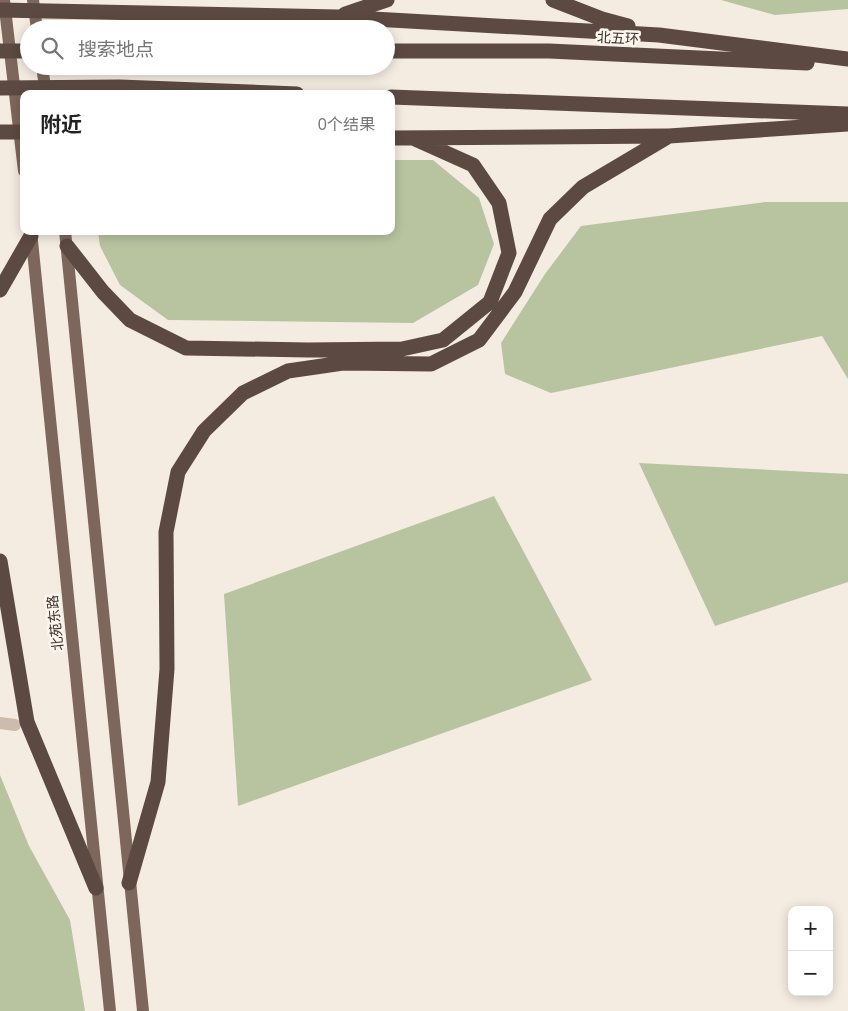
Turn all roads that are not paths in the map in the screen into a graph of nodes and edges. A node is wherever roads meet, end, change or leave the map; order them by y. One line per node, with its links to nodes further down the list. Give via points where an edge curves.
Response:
1 (4, 0): 26 (main road)
2 (33, 0): 7 (main road)
3 (387, 0): 6 (highway)
4 (553, 0): 10 (highway, via 602,19)
5 (0, 10): 6 (highway)
6 (338, 17): 8 (highway)
7 (36, 20)
8 (392, 20)
9 (395, 20): 10 (highway)
10 (659, 35): 14 (highway)
11 (0, 51): 12 (highway)
12 (20, 51)
13 (395, 51): 15 (highway, 北五环, via 549,51)
14 (848, 60)
15 (848, 65)
16 (43, 75): 18 (main road)
17 (0, 88): 19 (highway)
18 (45, 90)
19 (196, 90)
20 (395, 97): 21 (highway)
21 (848, 114)
22 (848, 124): 25 (highway)
23 (0, 132): 24 (highway)
24 (20, 132)
25 (669, 136): 28 (highway); 36 (highway, via 584,187 550,219 515,292 479,340 432,364 342,363 288,371 243,392 204,431 178,472 166,532 167,669 158,782)
26 (20, 137)
27 (395, 138): 28 (highway)
28 (415, 139): 31 (highway, via 473,165 499,203 508,253 490,302 443,340 402,349 186,348 130,320 103,292)
29 (30, 235): 32 (highway)
30 (31, 235): 37 (main road, 北苑东路)
31 (66, 238): 36 (main road)
32 (0, 290)
33 (0, 561): 37 (highway, via 27,722)
34 (0, 723): 35 (street)
35 (15, 725)
36 (129, 883): 39 (main road)
37 (96, 888): 38 (main road, 北苑东路)
38 (110, 1011)
39 (143, 1011)

